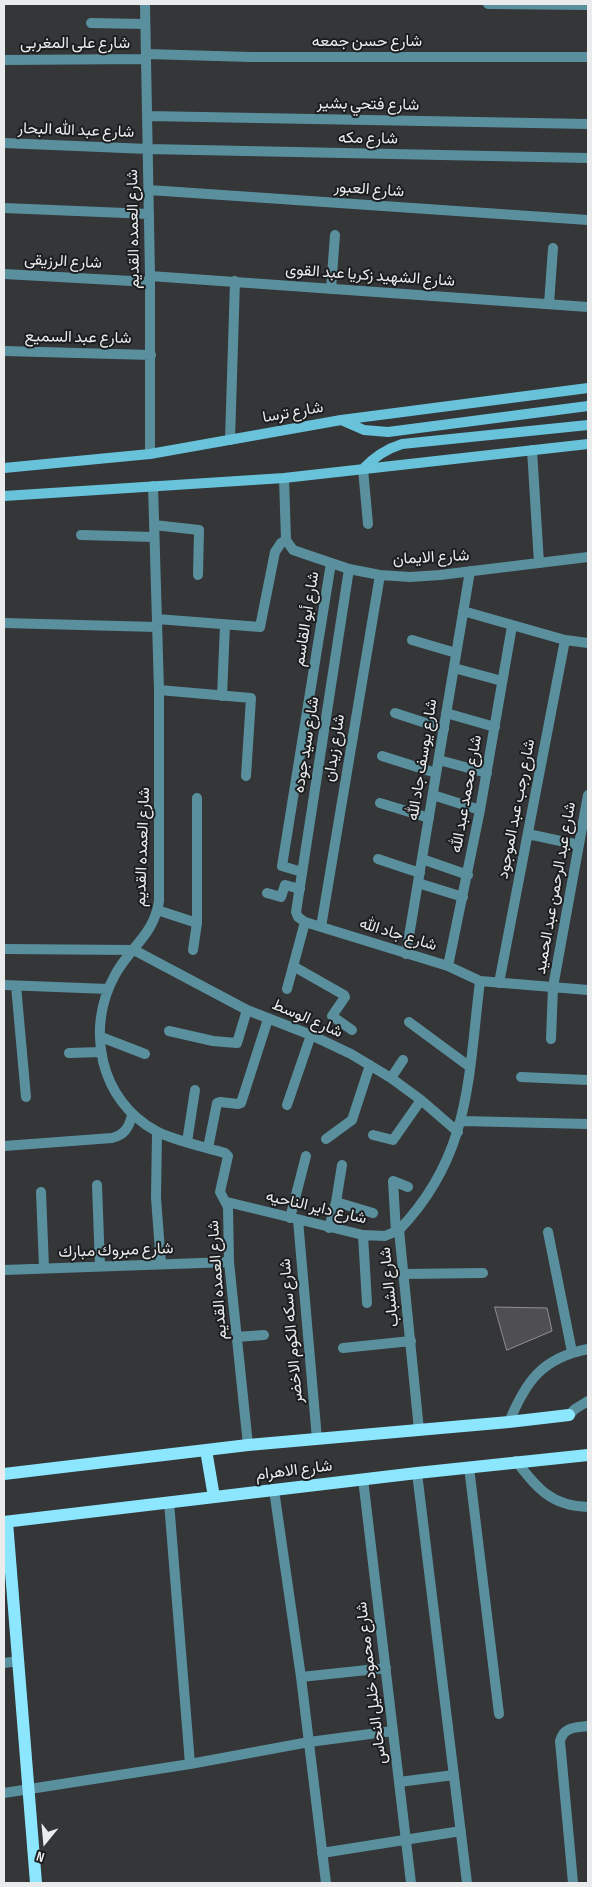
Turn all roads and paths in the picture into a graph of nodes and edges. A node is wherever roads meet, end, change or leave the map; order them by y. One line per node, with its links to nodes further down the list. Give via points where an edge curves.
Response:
1 (145, 4): 5 (street, شارع العمده القديم)
2 (488, 4): 3 (street)
3 (588, 5)
4 (91, 23): 5 (street)
5 (145, 24): 6 (street, شارع العمده القديم)
6 (146, 56): 7 (street, شارع حسن جمعه); 8 (street, شارع على المغربى); 9 (street, شارع العمده القديم)
7 (588, 57)
8 (4, 60)
9 (147, 116): 10 (street, شارع فتحي بشير); 12 (street, شارع العمده القديم)
10 (588, 124)
11 (4, 143): 12 (street, شارع عبد الله البحار)
12 (148, 149): 13 (street, شارع مكه); 14 (street, شارع العمده القديم)
13 (588, 158)
14 (149, 190): 16 (street, شارع العمده القديم); 17 (street, شارع العبور)
15 (4, 208): 16 (street)
16 (149, 214): 21 (street, شارع العمده القديم)
17 (588, 220)
18 (335, 235): 23 (street)
19 (553, 248): 24 (street)
20 (4, 274): 21 (street, شارع الرزيقى)
21 (150, 279): 22 (street, شارع الشهيد زكريا عبد القوى); 27 (street, شارع العمده القديم)
22 (235, 282): 23 (street, شارع الشهيد زكريا عبد القوى); 32 (street)
23 (331, 288): 24 (street, شارع الشهيد زكريا عبد القوى)
24 (549, 304): 25 (street, شارع الشهيد زكريا عبد القوى)
25 (588, 307)
26 (4, 351): 27 (street, شارع عبد السميع)
27 (151, 355): 35 (street, شارع العمده القديم)
28 (588, 388): 30 (main road, شارع ترسا)
29 (588, 406): 30 (main road, via 388,432 364,430)
30 (341, 420): 32 (main road, شارع ترسا)
31 (588, 425): 37 (main road, via 402,444 382,452)
32 (230, 440): 35 (main road, شارع ترسا)
33 (588, 444): 34 (main road)
34 (532, 450): 37 (main road); 48 (street)
35 (150, 454): 36 (main road, شارع ترسا)
36 (4, 468)
37 (363, 469): 38 (main road); 41 (street)
38 (284, 478): 39 (main road); 45 (street)
39 (152, 486): 40 (main road); 42 (street, شارع العمده القديم)
40 (4, 496)
41 (368, 524)
42 (154, 525): 44 (street, شارع العمده القديم); 51 (street, via 199,530)
43 (81, 535): 44 (street)
44 (154, 537): 55 (street, شارع العمده القديم)
45 (286, 540): 47 (street, شارع الايمان, via 294,550); 56 (street, via 276,552 260,626)
46 (588, 557): 48 (street, شارع الايمان)
47 (331, 563): 49 (street, شارع الايمان); 85 (street, شارع أبو القاسم, via 282,866)
48 (539, 563): 50 (street, شارع الايمان)
49 (349, 569): 52 (street, شارع الايمان); 85 (street, شارع سيد جوده)
50 (470, 571): 52 (street, شارع الايمان, via 410,577); 53 (street, شارع يوسف جاد الله)
51 (198, 575)
52 (380, 575): 94 (street, شارع زيدان)
53 (463, 611): 57 (street); 61 (street, شارع يوسف جاد الله)
54 (4, 623): 55 (street)
55 (157, 623): 56 (street); 64 (street, شارع العمده القديم)
56 (225, 625): 65 (street)
57 (512, 626): 59 (street); 63 (street, شارع محمد عبد الله)
58 (412, 640): 61 (street)
59 (565, 640): 60 (street); 81 (street, شارع رجب عبد الموجود)
60 (588, 643)
61 (456, 653): 62 (street, شارع يوسف جاد الله)
62 (454, 668): 63 (street); 67 (street, شارع يوسف جاد الله)
63 (502, 681): 68 (street, شارع محمد عبد الله)
64 (159, 690): 65 (street); 91 (street, شارع العمده القديم)
65 (222, 696): 74 (street, via 252,700)
66 (395, 713): 69 (street)
67 (446, 713): 68 (street); 69 (street, شارع يوسف جاد الله)
68 (495, 726): 73 (street, شارع محمد عبد الله)
69 (444, 729): 71 (street, شارع يوسف جاد الله)
70 (382, 756): 72 (street)
71 (438, 760): 72 (street, شارع يوسف جاد الله); 73 (street)
72 (436, 773): 75 (street, شارع يوسف جاد الله)
73 (487, 773): 79 (street, شارع محمد عبد الله)
74 (246, 776)
75 (433, 795): 79 (street); 80 (street, شارع يوسف جاد الله)
76 (588, 795): 82 (street, شارع عبد الرحمن عبد الحميد)
77 (196, 798): 93 (street)
78 (380, 803): 80 (street)
79 (480, 810): 86 (street, شارع محمد عبد الله)
80 (429, 818): 84 (street, شارع يوسف جاد الله)
81 (528, 834): 82 (street); 102 (street, شارع رجب عبد الموجود)
82 (579, 845): 105 (street, شارع عبد الرحمن عبد الحميد)
83 (378, 859): 87 (street)
84 (422, 859): 86 (street); 87 (street, شارع يوسف جاد الله)
85 (302, 872): 88 (street, شارع سيد جوده)
86 (468, 875): 90 (street, شارع محمد عبد الله)
87 (419, 878): 90 (street); 98 (street, شارع يوسف جاد الله)
88 (300, 889): 89 (street, via 285,885 281,897); 92 (street, شارع سيد جوده, via 296,915)
89 (267, 893)
90 (463, 897): 100 (street, شارع محمد عبد الله)
91 (157, 910): 93 (street); 96 (street, شارع العمده القديم, via 150,928)
92 (305, 922): 94 (street, شارع جاد الله); 99 (street)
93 (197, 923): 97 (street)
94 (321, 927): 98 (street, شارع جاد الله)
95 (4, 949): 96 (street)
96 (134, 950): 106 (street, شارع العمده القديم); 109 (street, شارع الوسط)
97 (193, 950)
98 (406, 954): 100 (street, شارع جاد الله)
99 (293, 966): 107 (street); 112 (street, via 344,995 332,1016)
100 (448, 966): 101 (street, شارع جاد الله)
101 (480, 981): 102 (street, شارع جاد الله); 122 (street, شارع الشباب)
102 (499, 983): 105 (street, شارع جاد الله)
103 (4, 985): 104 (street)
104 (16, 986): 106 (street); 127 (street)
105 (552, 988): 108 (street, شارع جاد الله); 116 (street, شارع عبد الرحمن عبد الحميد)
106 (108, 989): 115 (street, شارع العمده القديم)
107 (286, 990)
108 (588, 990)
109 (247, 1010): 110 (street, شارع الوسط); 113 (street, via 237,1043)
110 (268, 1019): 114 (street, شارع الوسط); 139 (street, via 241,1102 217,1103)
111 (409, 1022): 122 (street)
112 (352, 1030)
113 (169, 1032)
114 (311, 1035): 121 (street, شارع الوسط); 129 (street)
115 (101, 1037): 117 (street, شارع العمده القديم); 119 (street)
116 (551, 1038)
117 (101, 1052): 118 (street); 130 (street, شارع العمده القديم, via 111,1086)
118 (68, 1053)
119 (145, 1054)
120 (403, 1060): 124 (street)
121 (370, 1065): 124 (street, شارع الوسط); 136 (street, via 352,1120)
122 (470, 1067): 131 (street, شارع الشباب)
123 (521, 1077): 125 (street)
124 (391, 1078): 128 (street, شارع الوسط)
125 (588, 1080)
126 (195, 1090): 137 (street)
127 (26, 1098)
128 (421, 1100): 134 (street, شارع الوسط); 135 (street, via 393,1140)
129 (288, 1105)
130 (132, 1116): 133 (street, شارع العمده القديم); 138 (street, via 128,1128 118,1137)
131 (462, 1121): 132 (street); 134 (street, شارع الشباب)
132 (588, 1124)
133 (157, 1132): 137 (street, شارع العمده القديم); 154 (street, via 156,1198)
134 (458, 1132): 150 (street, شارع الشباب, via 435,1185 421,1206)
135 (373, 1135)
136 (326, 1139)
137 (188, 1142): 139 (street, شارع العمده القديم)
138 (4, 1146)
139 (208, 1148): 145 (street, شارع العمده القديم, via 228,1156 220,1192)
140 (306, 1156): 148 (street, شارع سكه الكوم الاخضر)
141 (342, 1165): 146 (street)
142 (97, 1185): 155 (street)
143 (408, 1188): 150 (street, via 393,1181)
144 (41, 1192): 156 (street)
145 (227, 1202): 148 (street, شارع داير الناحيه); 153 (street, شارع العمده القديم)
146 (336, 1202): 147 (street); 149 (street)
147 (373, 1213)
148 (294, 1219): 149 (street, شارع داير الناحيه); 171 (street, شارع سكه الكوم الاخضر)
149 (329, 1228): 152 (street, شارع داير الناحيه)
150 (397, 1231): 152 (street, شارع داير الناحيه, via 385,1236); 159 (street, شارع الشباب)
151 (548, 1232): 166 (street)
152 (363, 1235): 160 (street)
153 (229, 1262): 154 (street, شارع مبروك مبارك); 162 (street, شارع العمده القديم)
154 (161, 1264): 155 (street, شارع مبروك مبارك)
155 (100, 1266): 156 (street, شارع مبروك مبارك)
156 (44, 1268): 157 (street, شارع مبروك مبارك)
157 (4, 1270)
158 (483, 1273): 159 (street)
159 (404, 1274): 163 (street, شارع الشباب)
160 (367, 1303)
161 (264, 1335): 162 (street)
162 (236, 1337): 172 (street, شارع العمده القديم)
163 (411, 1341): 164 (street); 170 (street, شارع الشباب)
164 (343, 1348)
165 (588, 1349): 166 (street)
166 (572, 1352): 169 (street, via 545,1366 534,1376)
167 (588, 1401): 168 (street)
168 (569, 1415): 169 (main road, شارع الاهرام)
169 (509, 1422): 170 (main road, شارع الاهرام)
170 (420, 1430): 171 (main road, شارع الاهرام)
171 (317, 1439): 172 (main road, شارع الاهرام)
172 (248, 1445): 173 (main road, شارع الاهرام)
173 (206, 1450): 178 (main road, شارع الاهرام); 181 (main road)
174 (588, 1455): 175 (main road, شارع الاهرام)
175 (516, 1461): 176 (main road, شارع الاهرام); 183 (street, via 545,1494 560,1502)
176 (469, 1467): 177 (main road, شارع الاهرام); 189 (street)
177 (417, 1473): 179 (main road, شارع الاهرام); 194 (street)
178 (4, 1474)
179 (363, 1479): 180 (main road, شارع الاهرام); 187 (street, شارع محمود خليل النحاس)
180 (274, 1490): 181 (main road, شارع الاهرام); 188 (street)
181 (214, 1497): 182 (main road, شارع الاهرام)
182 (169, 1502): 184 (main road, شارع الاهرام); 193 (street)
183 (588, 1507)
184 (5, 1522): 185 (main road)
185 (18, 1661): 186 (street); 196 (main road)
186 (4, 1663)
187 (386, 1668): 188 (street); 191 (street, شارع محمود خليل النحاس)
188 (301, 1677): 192 (street)
189 (498, 1714)
190 (588, 1726): 205 (street, via 569,1728 561,1737 560,1745)
191 (393, 1731): 192 (street); 195 (street, شارع محمود خليل النحاس)
192 (309, 1742): 193 (street); 200 (street)
193 (190, 1764): 196 (street)
194 (454, 1776): 195 (street); 198 (street)
195 (399, 1782): 199 (street, شارع محمود خليل النحاس)
196 (28, 1790): 197 (street); 201 (main road)
197 (4, 1793)
198 (461, 1831): 199 (street); 204 (street)
199 (406, 1839): 200 (street); 203 (street, شارع محمود خليل النحاس)
200 (322, 1853): 202 (street)
201 (36, 1883)
202 (326, 1883)
203 (411, 1883)
204 (468, 1883)
205 (572, 1883)

